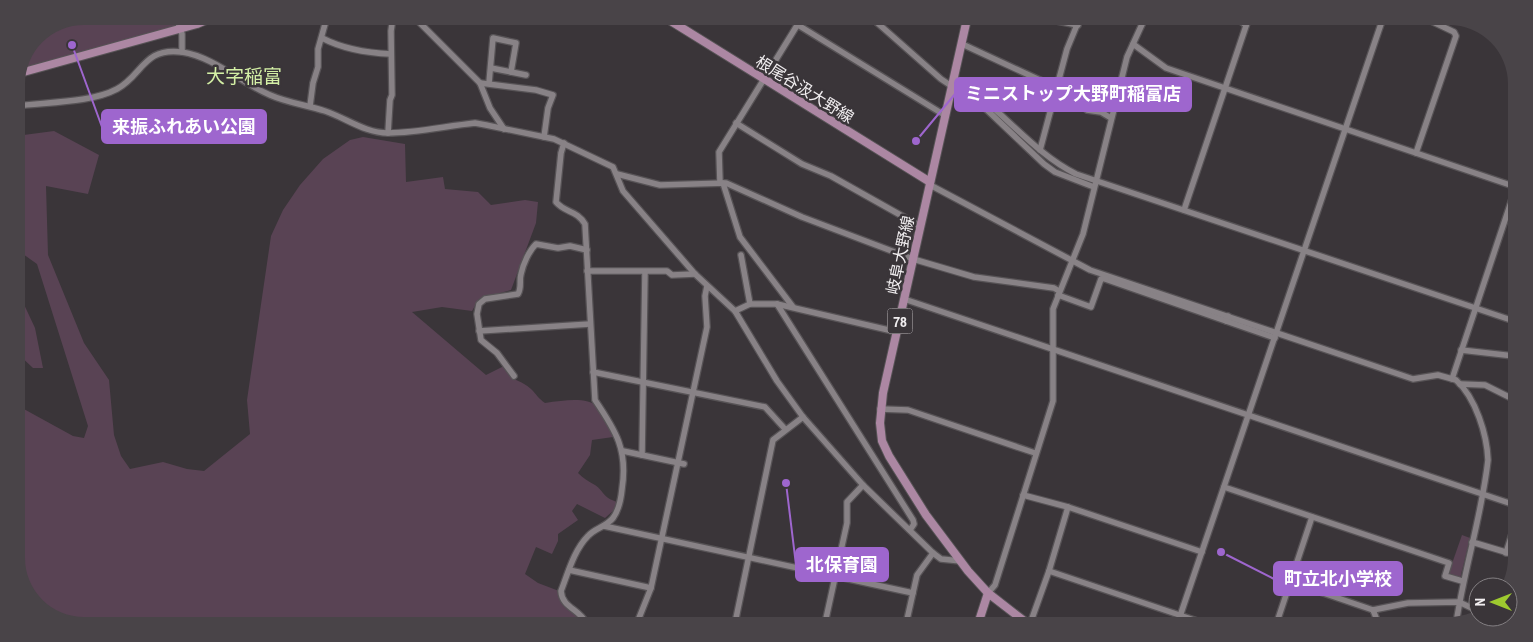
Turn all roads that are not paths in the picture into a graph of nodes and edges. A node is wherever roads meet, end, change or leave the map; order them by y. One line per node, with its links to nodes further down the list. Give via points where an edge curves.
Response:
1 (179, 25): 15 (street)
2 (191, 25): 15 (main road)
3 (325, 25): 16 (street)
4 (391, 25): 20 (street)
5 (421, 25): 27 (street)
6 (677, 25): 26 (main road, 根尾谷汲大野線)
7 (798, 25): 26 (street); 34 (street)
8 (880, 25): 29 (street)
9 (966, 25): 17 (main road, 岐阜大野線 / 78)
10 (1077, 25): 30 (street)
11 (1142, 25): 18 (street)
12 (1246, 25): 31 (street)
13 (1381, 25): 38 (street)
14 (1439, 25): 43 (street, via 1456,36)
15 (180, 29): 19 (street); 22 (main road)
16 (322, 38): 20 (street, via 374,54); 33 (street)
17 (962, 44): 25 (main road, 岐阜大野線 / 78); 30 (street)
18 (1133, 44): 31 (street, via 1166,68); 35 (street)
19 (182, 52): 32 (street, via 157,54 118,88 107,93); 33 (street, via 198,56 271,96)
20 (391, 54): 39 (street)
21 (491, 68): 23 (street); 23 (street, via 493,38 515,42); 28 (street)
22 (27, 71)
23 (511, 72): 24 (street)
24 (526, 75)
25 (954, 78): 29 (main road, 岐阜大野線 / 78); 42 (street, via 990,103)
26 (764, 80): 36 (street); 46 (main road, 根尾谷汲大野線)
27 (480, 83): 28 (street); 37 (street, via 490,108)
28 (489, 83): 40 (street, via 553,95)
29 (952, 87): 34 (main road, 岐阜大野線 / 78); 49 (street, via 986,109 1055,172)
30 (1057, 88): 35 (street, via 1062,88 1087,110 1101,112); 42 (street)
31 (1225, 88): 38 (street); 50 (street)
32 (25, 105)
33 (310, 106): 39 (street, via 364,129)
34 (946, 116): 46 (main road, 岐阜大野線 / 78)
35 (1111, 118): 45 (street)
36 (736, 124): 47 (street, via 719,152); 52 (street, via 802,164 831,176)
37 (504, 129): 39 (street, via 475,124); 40 (street)
38 (1346, 129): 43 (street); 54 (street)
39 (388, 133)
40 (544, 137): 41 (street)
41 (564, 143): 44 (street, via 613,167); 53 (street, via 556,202 580,215 585,224)
42 (1040, 150): 45 (street, via 1076,174)
43 (1416, 153): 48 (street)
44 (617, 174): 47 (street, via 660,185); 60 (street, via 623,191)
45 (1096, 179): 49 (street); 50 (street)
46 (930, 182): 52 (main road, 岐阜大野線 / 78); 57 (street, via 995,221)
47 (722, 183): 56 (street); 67 (street, via 740,237)
48 (1508, 184)
49 (1094, 187): 57 (street)
50 (1184, 210): 54 (street)
51 (1508, 211): 68 (street)
52 (920, 226): 56 (main road, 岐阜大野線 / 78)
53 (587, 250): 58 (street); 72 (street, via 536,244 521,273 518,294 485,299 479,304)
54 (1304, 251): 68 (street); 74 (street)
55 (741, 255): 65 (street)
56 (913, 259): 63 (street, via 974,277); 64 (main road, 岐阜大野線 / 78)
57 (1074, 259): 61 (street); 63 (street)
58 (587, 271): 59 (street); 71 (street)
59 (645, 272): 60 (street); 81 (street)
60 (695, 274): 62 (street)
61 (1106, 278): 63 (street, via 1101,279 1091,307); 74 (street)
62 (707, 286): 69 (street); 83 (street, via 708,322)
63 (1059, 292): 75 (street, via 1053,309)
64 (904, 299): 73 (main road, 岐阜大野線 / 78); 75 (street)
65 (750, 304): 66 (street); 69 (street)
66 (777, 304): 67 (street); 101 (street, via 913,520)
67 (793, 307): 73 (street)
68 (1476, 308): 70 (street); 76 (street)
69 (735, 311): 87 (street)
70 (1508, 319)
71 (590, 324): 72 (street); 78 (street)
72 (479, 331): 79 (street, via 481,340 497,353)
73 (897, 332): 85 (main road, 岐阜大野線 / 78)
74 (1276, 335): 80 (street, via 1413,379 1438,375); 86 (street)
75 (1054, 349): 86 (street); 90 (street, via 1053,401)
76 (1461, 350): 77 (street); 80 (street)
77 (1508, 355)
78 (593, 372): 81 (street); 89 (street, via 595,400 610,421)
79 (514, 376)
80 (1452, 379): 82 (street)
81 (644, 381): 83 (street); 91 (street)
82 (1460, 384): 84 (street, via 1485,386); 95 (street, via 1473,405 1487,448)
83 (693, 392): 88 (street, via 766,407); 92 (street)
84 (1508, 396)
85 (880, 409): 90 (street, via 908,410); 108 (main road, 岐阜大野線 / 78, via 882,440 889,456 936,531)
86 (1249, 415): 94 (street); 95 (street)
87 (803, 417): 88 (street); 93 (street)
88 (785, 429): 107 (street, via 773,440)
89 (623, 451): 91 (street); 100 (street, via 620,501 613,519)
90 (1035, 453): 96 (street)
91 (642, 455): 92 (street)
92 (681, 464): 102 (street)
93 (863, 485): 101 (street); 111 (street, via 847,502 847,523)
94 (1224, 487): 99 (street); 104 (street)
95 (1481, 494): 97 (street); 103 (street)
96 (1023, 495): 98 (street); 116 (street, via 995,585)
97 (1508, 503)
98 (1068, 507): 104 (street); 110 (street)
99 (1312, 517): 112 (street, via 1449,563 1445,576); 113 (street)
100 (604, 526): 102 (street); 109 (street, via 584,540)
101 (910, 530): 105 (street)
102 (662, 540): 107 (street); 114 (street)
103 (1472, 542): 106 (street); 112 (street)
104 (1202, 552): 130 (street)
105 (933, 553): 108 (street, via 942,559); 115 (street, via 917,575)
106 (1508, 554)
107 (748, 558): 111 (street); 123 (street)
108 (961, 562): 116 (main road, 岐阜大野線 / 78)
109 (569, 570): 114 (street); 121 (street, via 562,595 568,606)
110 (1049, 571): 128 (street); 129 (street)
111 (835, 577): 115 (street); 124 (street)
112 (1462, 581): 117 (street)
113 (1291, 582): 119 (street); 131 (street)
114 (651, 588): 122 (street)
115 (913, 593): 125 (street)
116 (988, 593): 126 (main road); 127 (main road, 岐阜大野線 / 78)
117 (1459, 602): 118 (street); 119 (street, via 1408,602); 120 (street)
118 (1468, 606)
119 (1373, 610): 132 (street)
120 (1457, 616)
121 (582, 617)
122 (639, 617)
123 (736, 617)
124 (826, 617)
125 (908, 617)
126 (980, 617)
127 (1020, 617)
128 (1032, 617)
129 (1171, 617)
130 (1180, 617)
131 (1279, 617)
132 (1376, 617)

